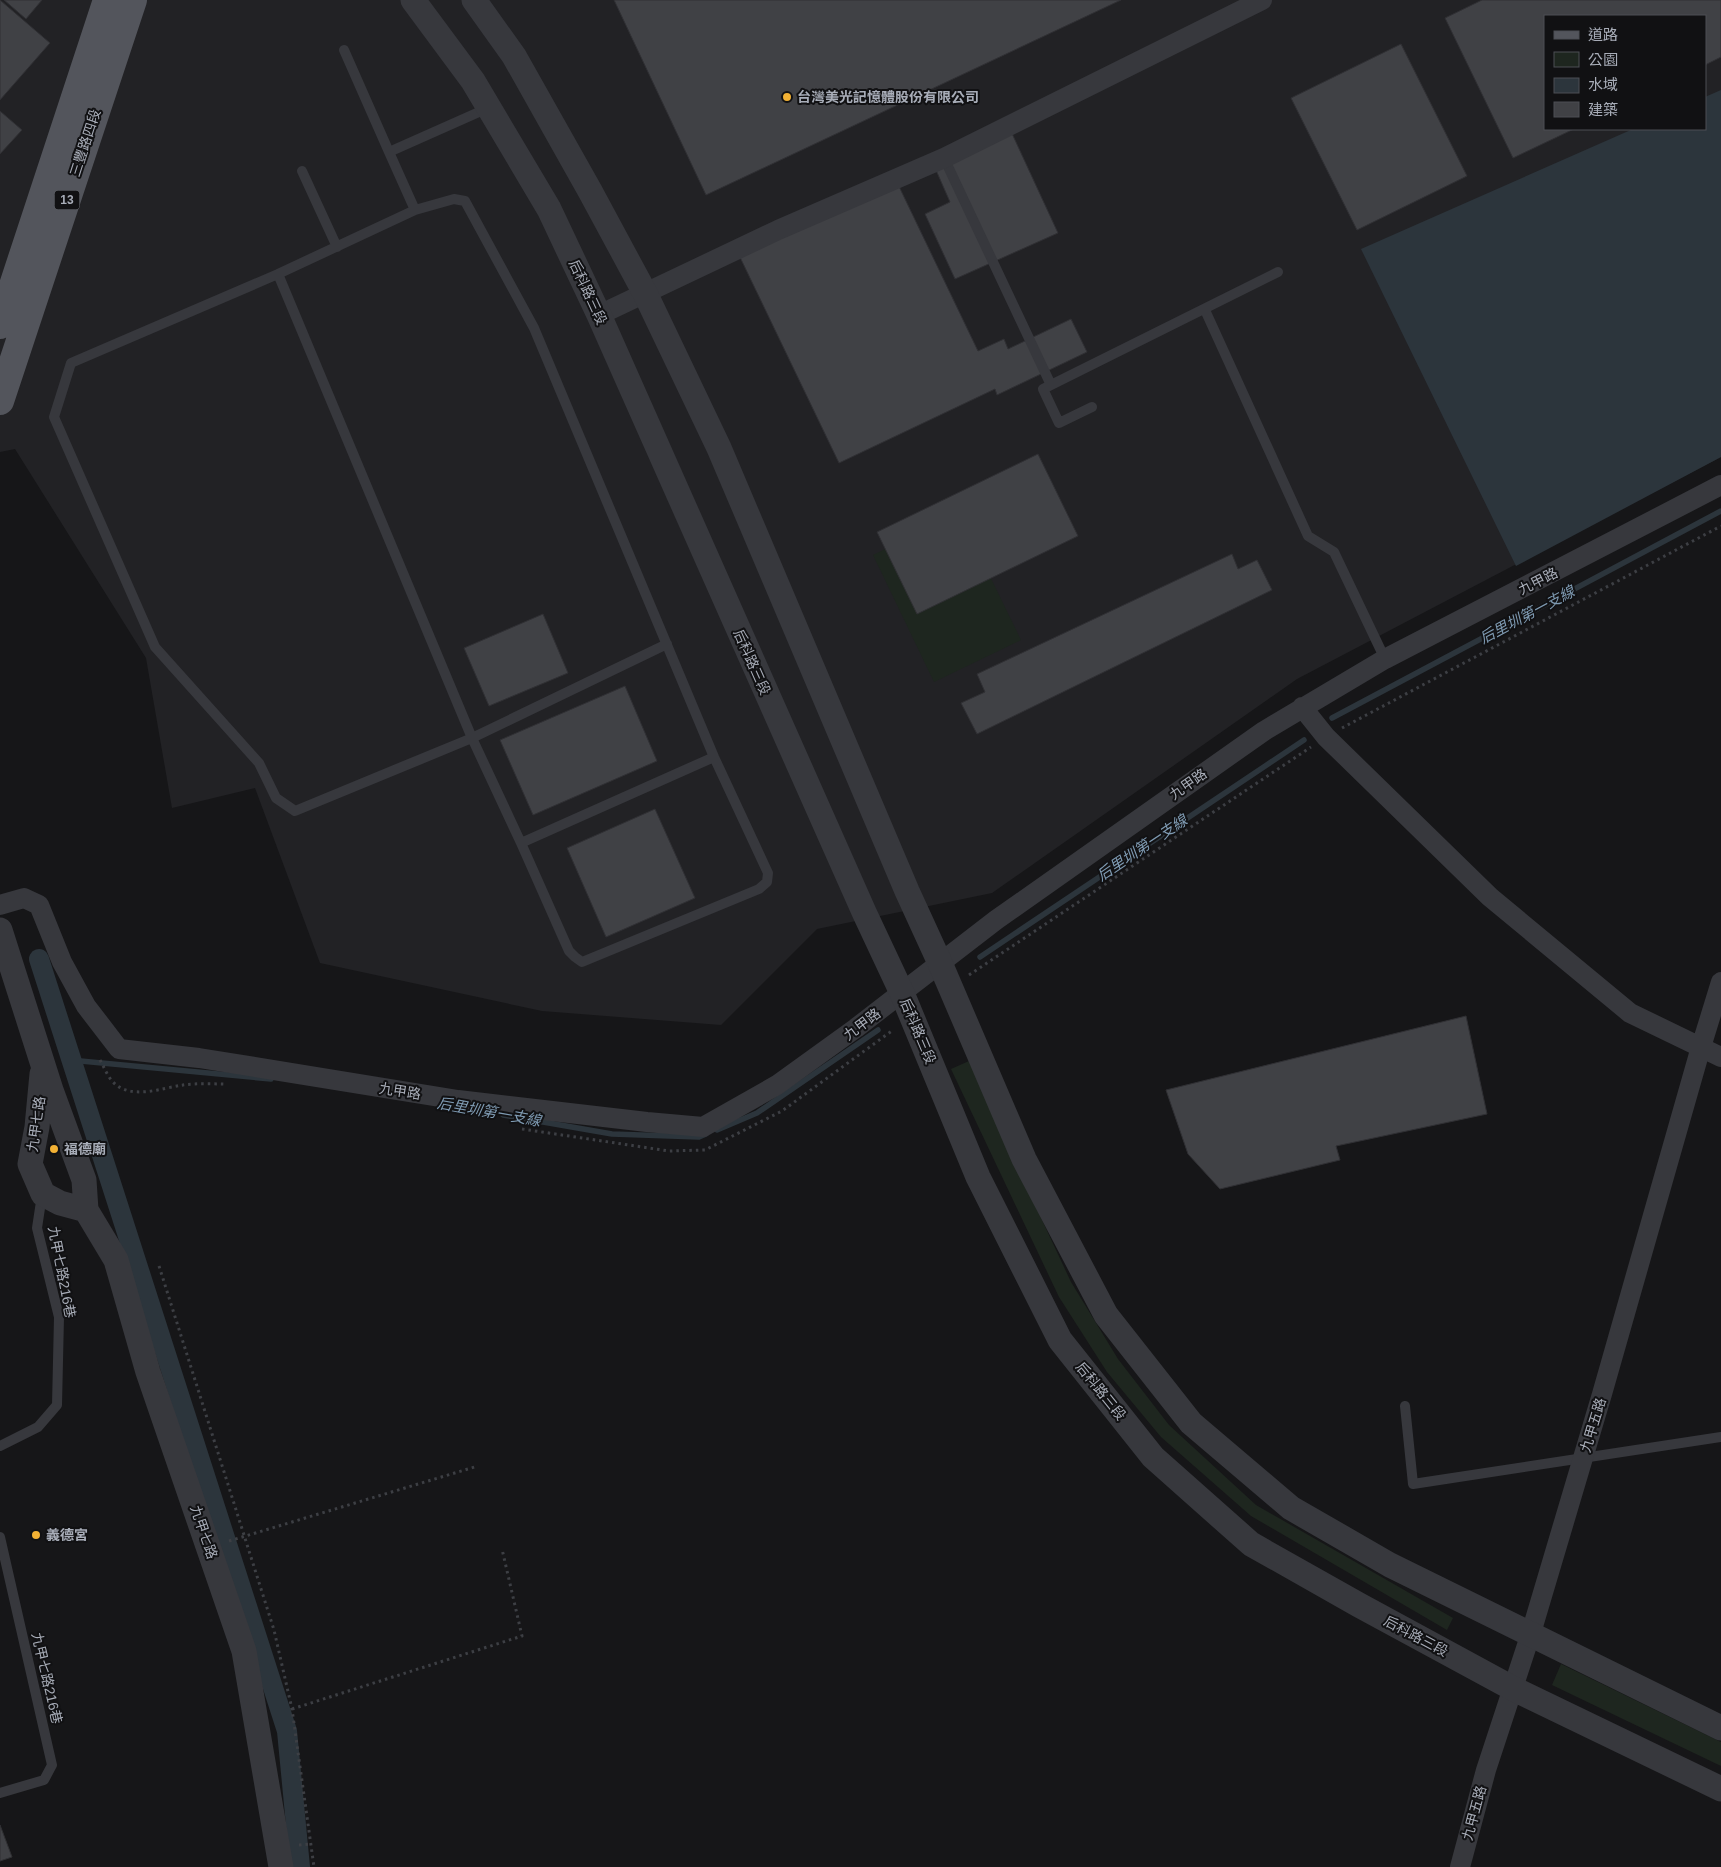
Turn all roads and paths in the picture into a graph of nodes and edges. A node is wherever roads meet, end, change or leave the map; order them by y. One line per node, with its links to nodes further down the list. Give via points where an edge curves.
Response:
1 (107, 0): 18 (main road, 三豐路四段 / 13)
2 (133, 0): 20 (main road, 三豐路四段 / 13)
3 (413, 0): 7 (street, 后科路三段)
4 (474, 0): 15 (street, via 514,56)
5 (1262, 0): 9 (street)
6 (344, 50): 8 (lane)
7 (489, 107): 8 (lane); 17 (street, 后科路三段, via 549,209)
8 (389, 152): 11 (lane)
9 (944, 158): 15 (street, via 778,230); 19 (lane)
10 (302, 170): 12 (lane)
11 (415, 210): 12 (lane); 23 (lane, via 454,199 464,201 534,328)
12 (337, 247): 14 (lane)
13 (1278, 272): 16 (lane)
14 (278, 274): 26 (lane); 26 (lane, via 71,363 54,417 155,647 259,764 276,798 295,811)
15 (645, 293): 17 (street); 31 (street, via 719,448)
16 (1204, 310): 19 (lane); 24 (lane, via 1308,536 1334,552)
17 (599, 315): 33 (street, 后科路三段)
18 (0, 325)
19 (1051, 384): 21 (lane, via 1043,389 1058,423)
20 (0, 401)
21 (1092, 407)
22 (1721, 486): 24 (street, 九甲路)
23 (667, 644): 26 (lane); 27 (lane)
24 (1385, 659): 25 (street, 九甲路)
25 (1302, 707): 31 (street, 九甲路, via 1004,914); 34 (street, via 1326,737 1490,897 1630,1013)
26 (472, 738): 28 (lane)
27 (714, 757): 28 (lane); 28 (lane, via 768,873 766,882 759,889 582,962 569,950)
28 (521, 843)
29 (0, 905): 33 (street, 九甲路, via 24,898 39,905 62,962 86,1006 119,1049 199,1058 458,1100 647,1122 703,1127 777,1085)
30 (0, 930): 36 (street, 九甲七路)
31 (940, 963): 33 (street, 九甲路); 49 (street, via 1024,1159 1106,1315 1191,1423 1291,1508 1390,1565)
32 (1721, 982): 34 (street, 九甲五路)
33 (902, 993): 50 (street, 后科路三段, via 978,1177 1060,1340 1153,1457 1251,1544)
34 (1701, 1047): 35 (street); 43 (street, 九甲五路)
35 (1721, 1057)
36 (43, 1064): 37 (street, 九甲七路, via 30,1164); 38 (street, 九甲七路, via 84,1180)
37 (43, 1194): 38 (street, via 60,1203); 42 (lane, 九甲七路216巷, via 38,1228 58,1317 57,1404 38,1427)
38 (86, 1210): 47 (street, 九甲七路, via 116,1260 148,1372)
39 (159, 1266): 45 (path)
40 (1405, 1406): 43 (lane, via 1413,1484)
41 (1721, 1437): 43 (lane)
42 (0, 1446)
43 (1583, 1457): 49 (street, 九甲五路)
44 (478, 1466): 45 (path)
45 (244, 1536): 47 (path); 51 (path, via 274,1630)
46 (0, 1537): 54 (lane, 九甲七路216巷, via 52,1765 44,1780)
47 (209, 1547): 55 (street, 九甲七路, via 244,1651)
48 (502, 1549): 51 (path, via 522,1636)
49 (1531, 1633): 50 (street, 九甲五路); 52 (street)
50 (1512, 1688): 53 (street, 后科路三段); 57 (street, 九甲五路)
51 (292, 1709): 56 (path)
52 (1721, 1728)
53 (1721, 1789)
54 (0, 1793)
55 (281, 1867)
56 (314, 1867)
57 (1460, 1867)

